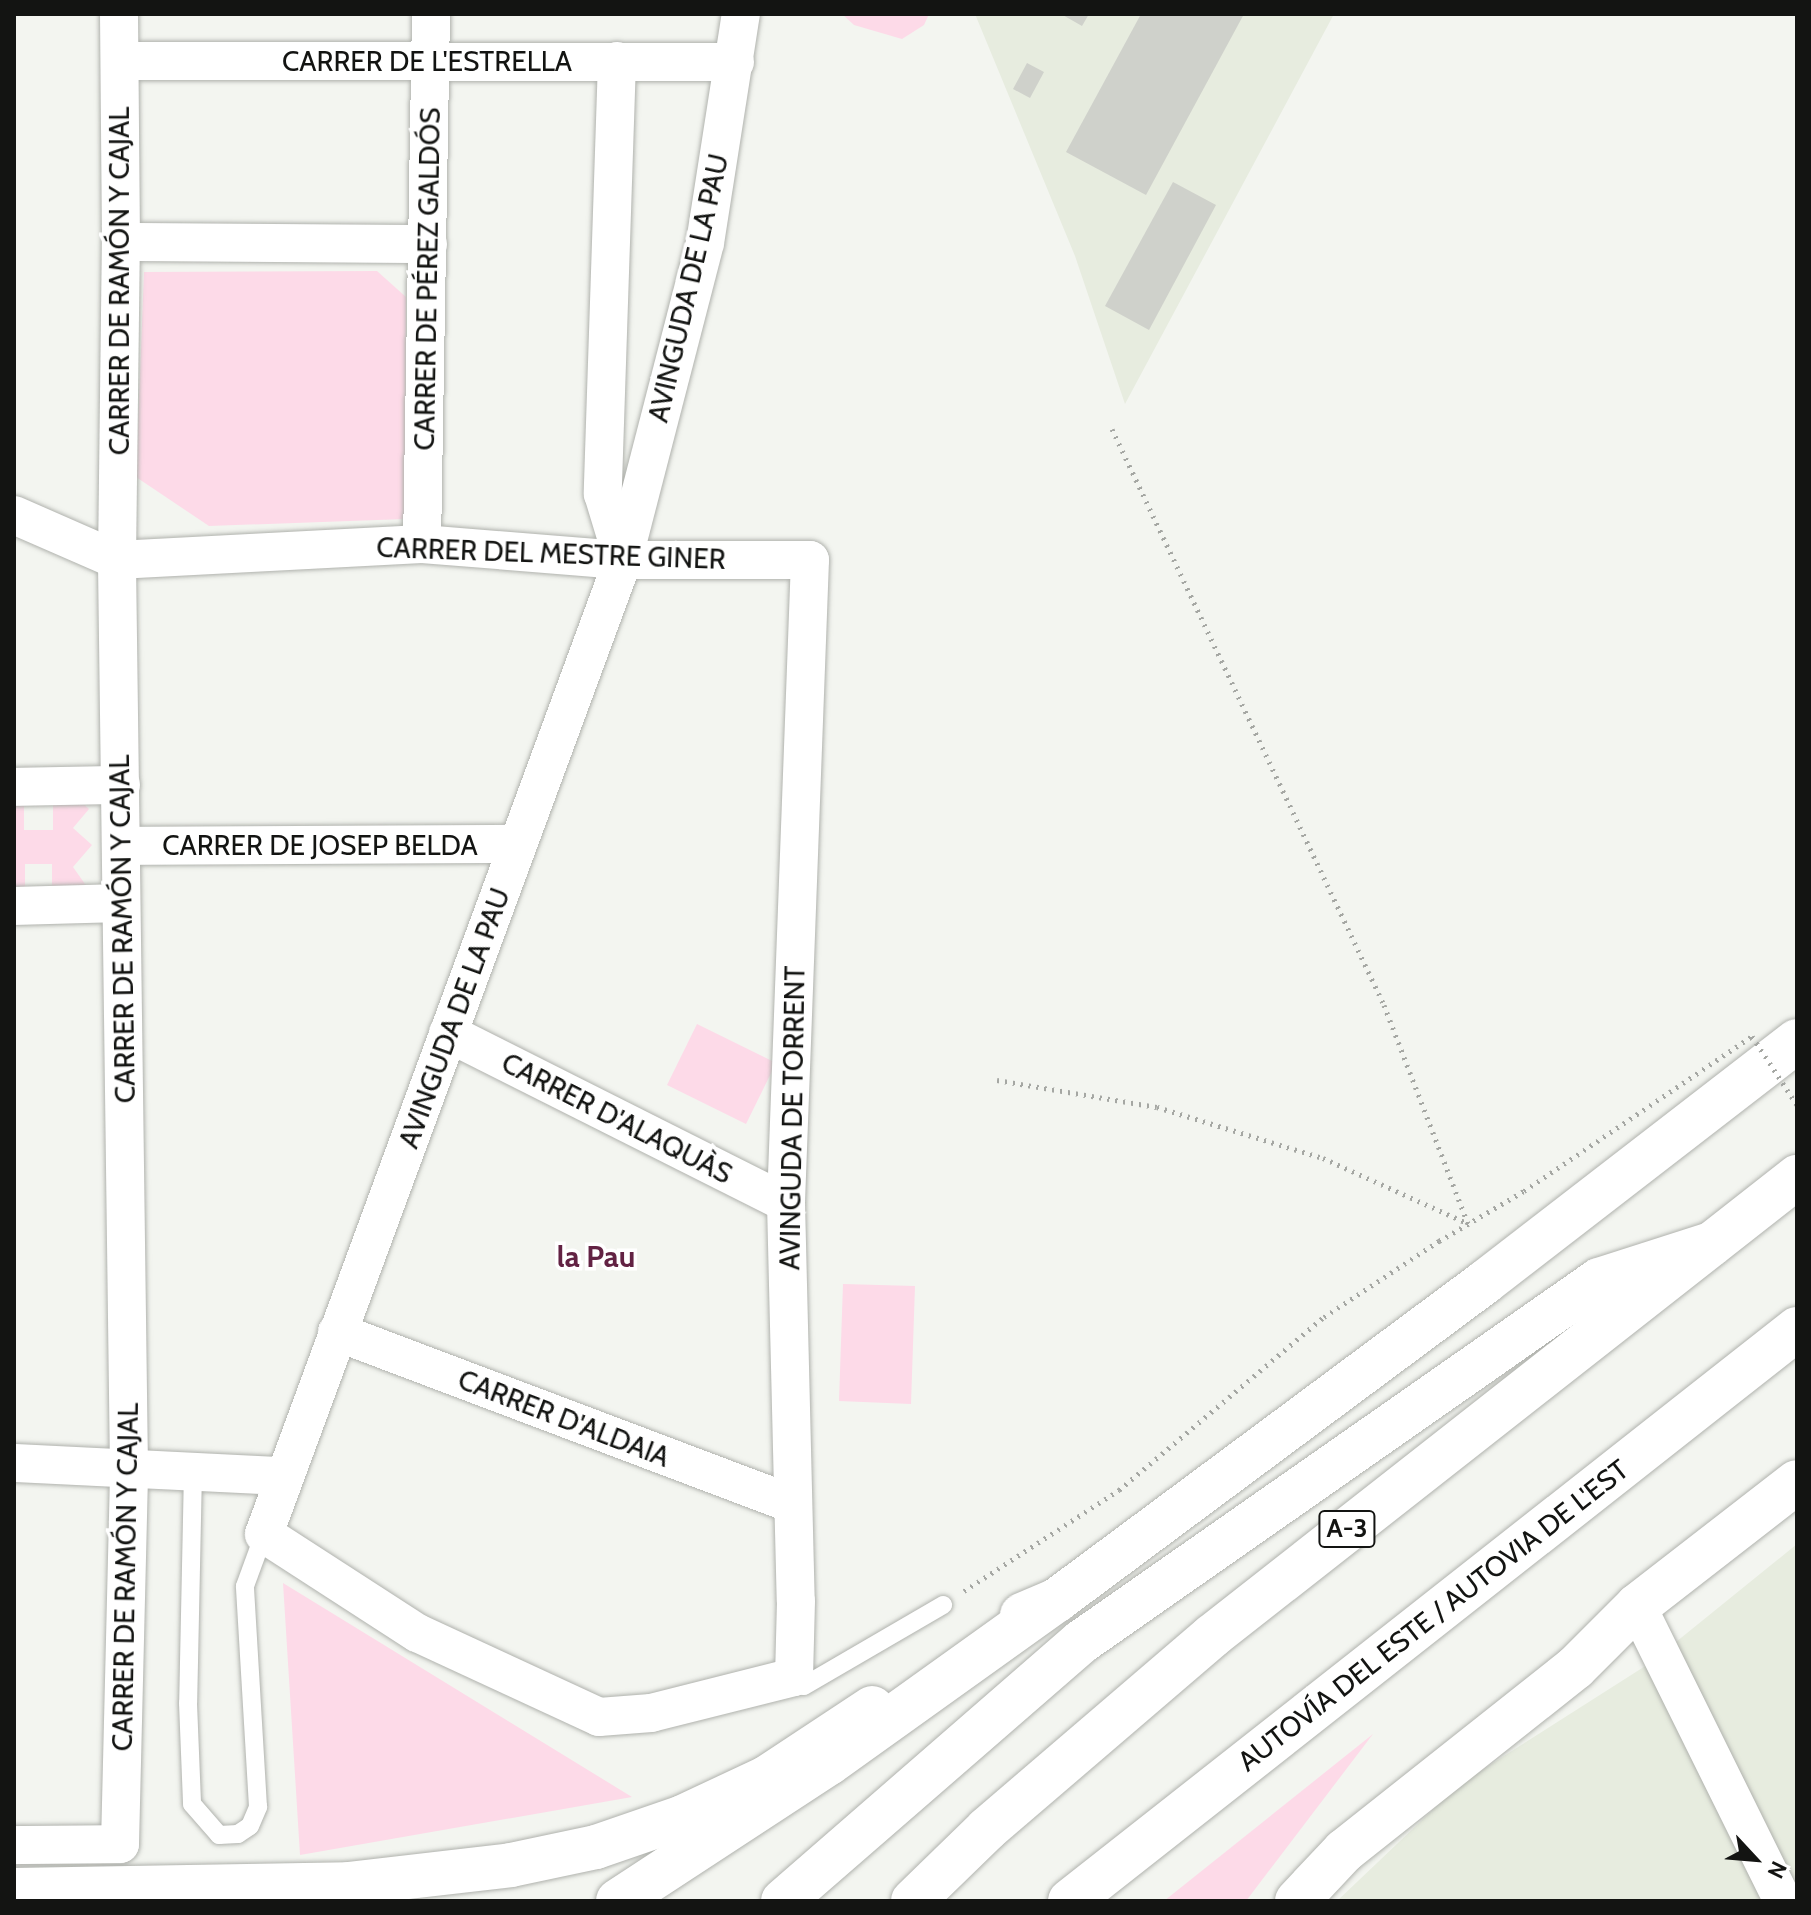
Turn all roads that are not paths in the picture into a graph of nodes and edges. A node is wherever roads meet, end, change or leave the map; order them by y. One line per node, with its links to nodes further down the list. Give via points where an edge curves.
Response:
1 (119, 14): 4 (street, CARRER DE RAMÓN Y CAJAL)
2 (431, 14): 5 (street, CARRER DE PÉREZ GALDÓS)
3 (741, 14): 7 (street, AVINGUDA DE LA PAU)
4 (120, 61): 5 (street, CARRER DE L'ESTRELLA); 8 (street, CARRER DE RAMÓN Y CAJAL)
5 (431, 61): 6 (street, CARRER DE L'ESTRELLA); 9 (street, CARRER DE PÉREZ GALDÓS)
6 (617, 61): 7 (street, CARRER DE L'ESTRELLA); 13 (street, AVINGUDA DE LA PAU, via 603,494)
7 (735, 62): 13 (street, AVINGUDA DE LA PAU, via 705,243)
8 (121, 242): 9 (street); 12 (street, CARRER DE RAMÓN Y CAJAL)
9 (428, 244): 11 (street, CARRER DE PÉREZ GALDÓS)
10 (14, 515): 12 (street, CARRER DEL MESTRE GINER)
11 (422, 544): 12 (street, CARRER DEL MESTRE GINER); 13 (street, CARRER DEL MESTRE GINER)
12 (117, 560): 15 (street, CARRER DE RAMÓN Y CAJAL)
13 (623, 560): 14 (street, CARRER DEL MESTRE GINER); 17 (street, AVINGUDA DE LA PAU)
14 (810, 560): 24 (street, AVINGUDA DE TORRENT)
15 (121, 785): 16 (street); 18 (street, CARRER DE RAMÓN Y CAJAL)
16 (14, 787)
17 (518, 844): 18 (street, CARRER DE JOSEP BELDA); 21 (street, AVINGUDA DE LA PAU)
18 (121, 846): 19 (street, CARRER DE RAMÓN Y CAJAL)
19 (121, 903): 20 (street); 29 (street, CARRER DE RAMÓN Y CAJAL)
20 (14, 906)
21 (448, 1033): 24 (street, CARRER D'ALAQUÀS); 27 (street, AVINGUDA DE LA PAU)
22 (1797, 1041): 35 (main road, via 1485,1282)
23 (1797, 1177): 25 (main road, A-3)
24 (786, 1203): 33 (street, AVINGUDA DE TORRENT)
25 (1711, 1244): 42 (main road, via 1599,1280 1081,1642); 43 (main road, A-3, via 1212,1636 987,1829)
26 (1797, 1329): 44 (main road, AUTOVÍA DEL ESTE / AUTOVIA DE L'EST)
27 (337, 1332): 31 (street, AVINGUDA DE LA PAU); 33 (street, CARRER D'ALDAIA)
28 (14, 1463): 29 (street)
29 (129, 1468): 30 (street); 39 (street, CARRER DE RAMÓN Y CAJAL, via 120,1844)
30 (193, 1471): 31 (street); 34 (lane, via 188,1703 192,1804 219,1835 238,1834 250,1826 258,1807 245,1586)
31 (284, 1476): 34 (street, AVINGUDA DE LA PAU)
32 (1797, 1482): 37 (main road)
33 (791, 1504): 38 (street, AVINGUDA DE TORRENT)
34 (264, 1534): 38 (street, via 417,1633 599,1717 651,1713)
35 (1057, 1600): 40 (main road, via 1001,1624 766,1778 683,1817 596,1847 511,1865 348,1884); 41 (main road, via 829,1763)
36 (943, 1605): 38 (lane, via 804,1686)
37 (1637, 1606): 45 (main road, via 1575,1668 1344,1851); 46 (street)
38 (794, 1677)
39 (14, 1845)
40 (14, 1890)
41 (618, 1901)
42 (783, 1901)
43 (913, 1901)
44 (1070, 1901)
45 (1297, 1901)
46 (1783, 1901)

